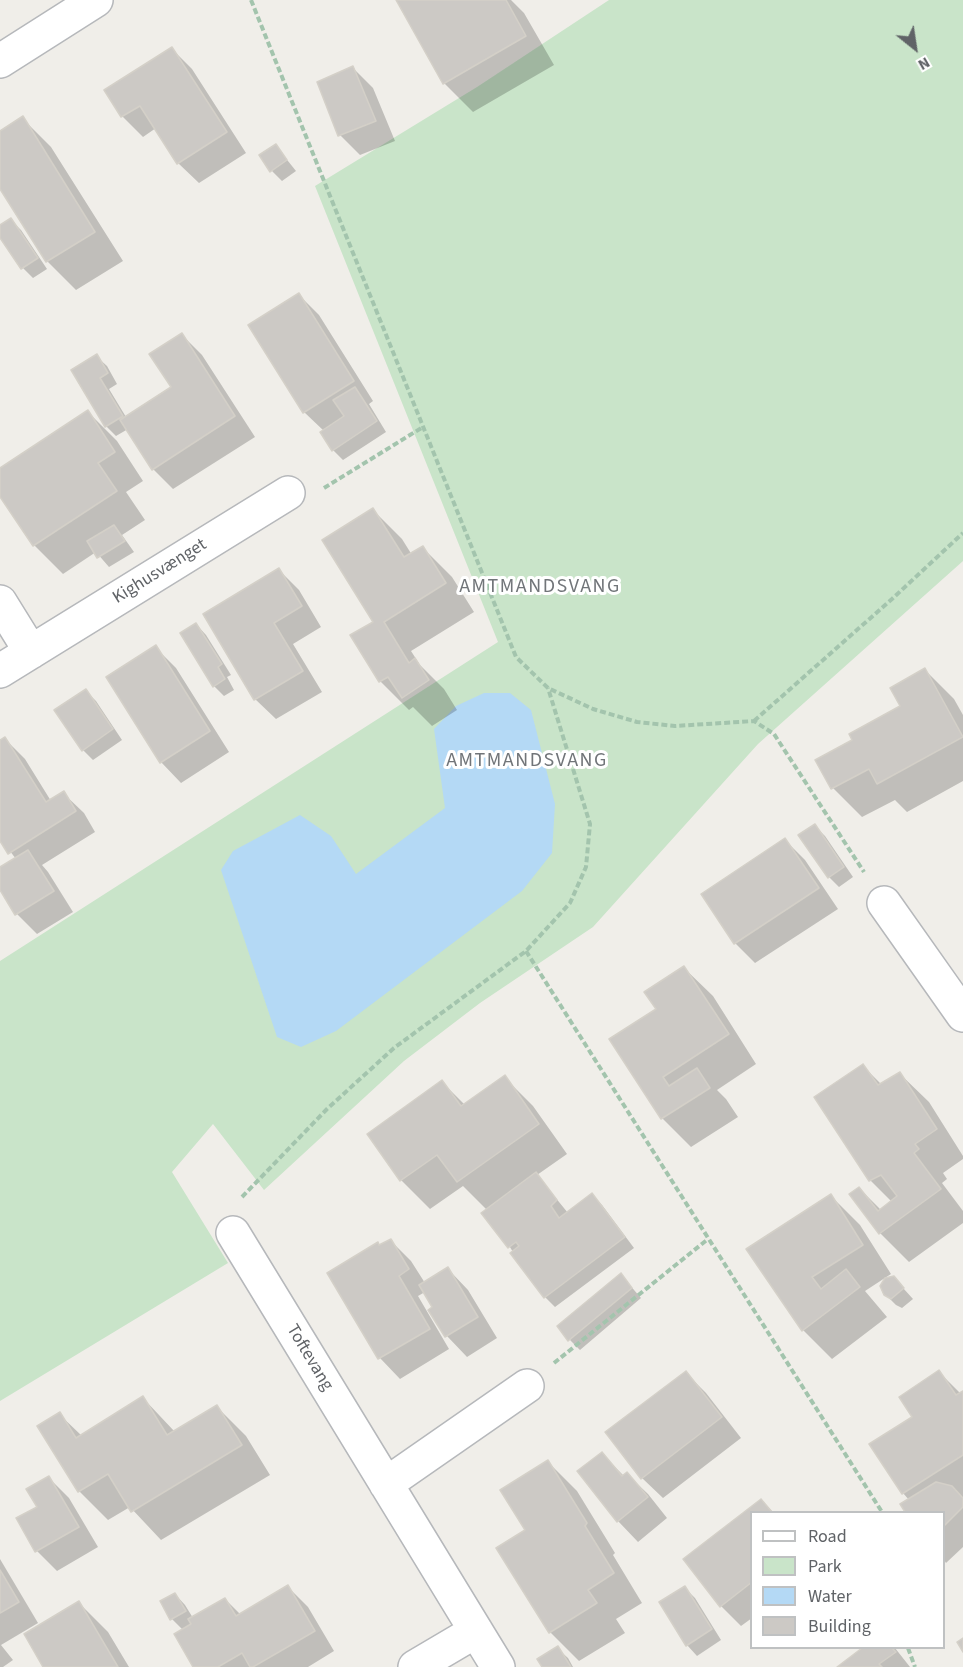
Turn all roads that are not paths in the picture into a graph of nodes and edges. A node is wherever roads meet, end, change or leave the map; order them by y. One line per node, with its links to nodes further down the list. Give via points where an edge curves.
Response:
1 (96, 0): 2 (street)
2 (0, 61)
3 (288, 492): 5 (street, Kighusvænget)
4 (0, 602): 5 (street)
5 (32, 652): 6 (street, Kighusvænget)
6 (0, 671)
7 (884, 903): 8 (street)
8 (963, 1015)
9 (233, 1233): 11 (street, Toftevang)
10 (527, 1386): 11 (street)
11 (386, 1484): 12 (street, Toftevang)
12 (476, 1631): 13 (street); 14 (street, Toftevang)
13 (415, 1667)
14 (498, 1667)

